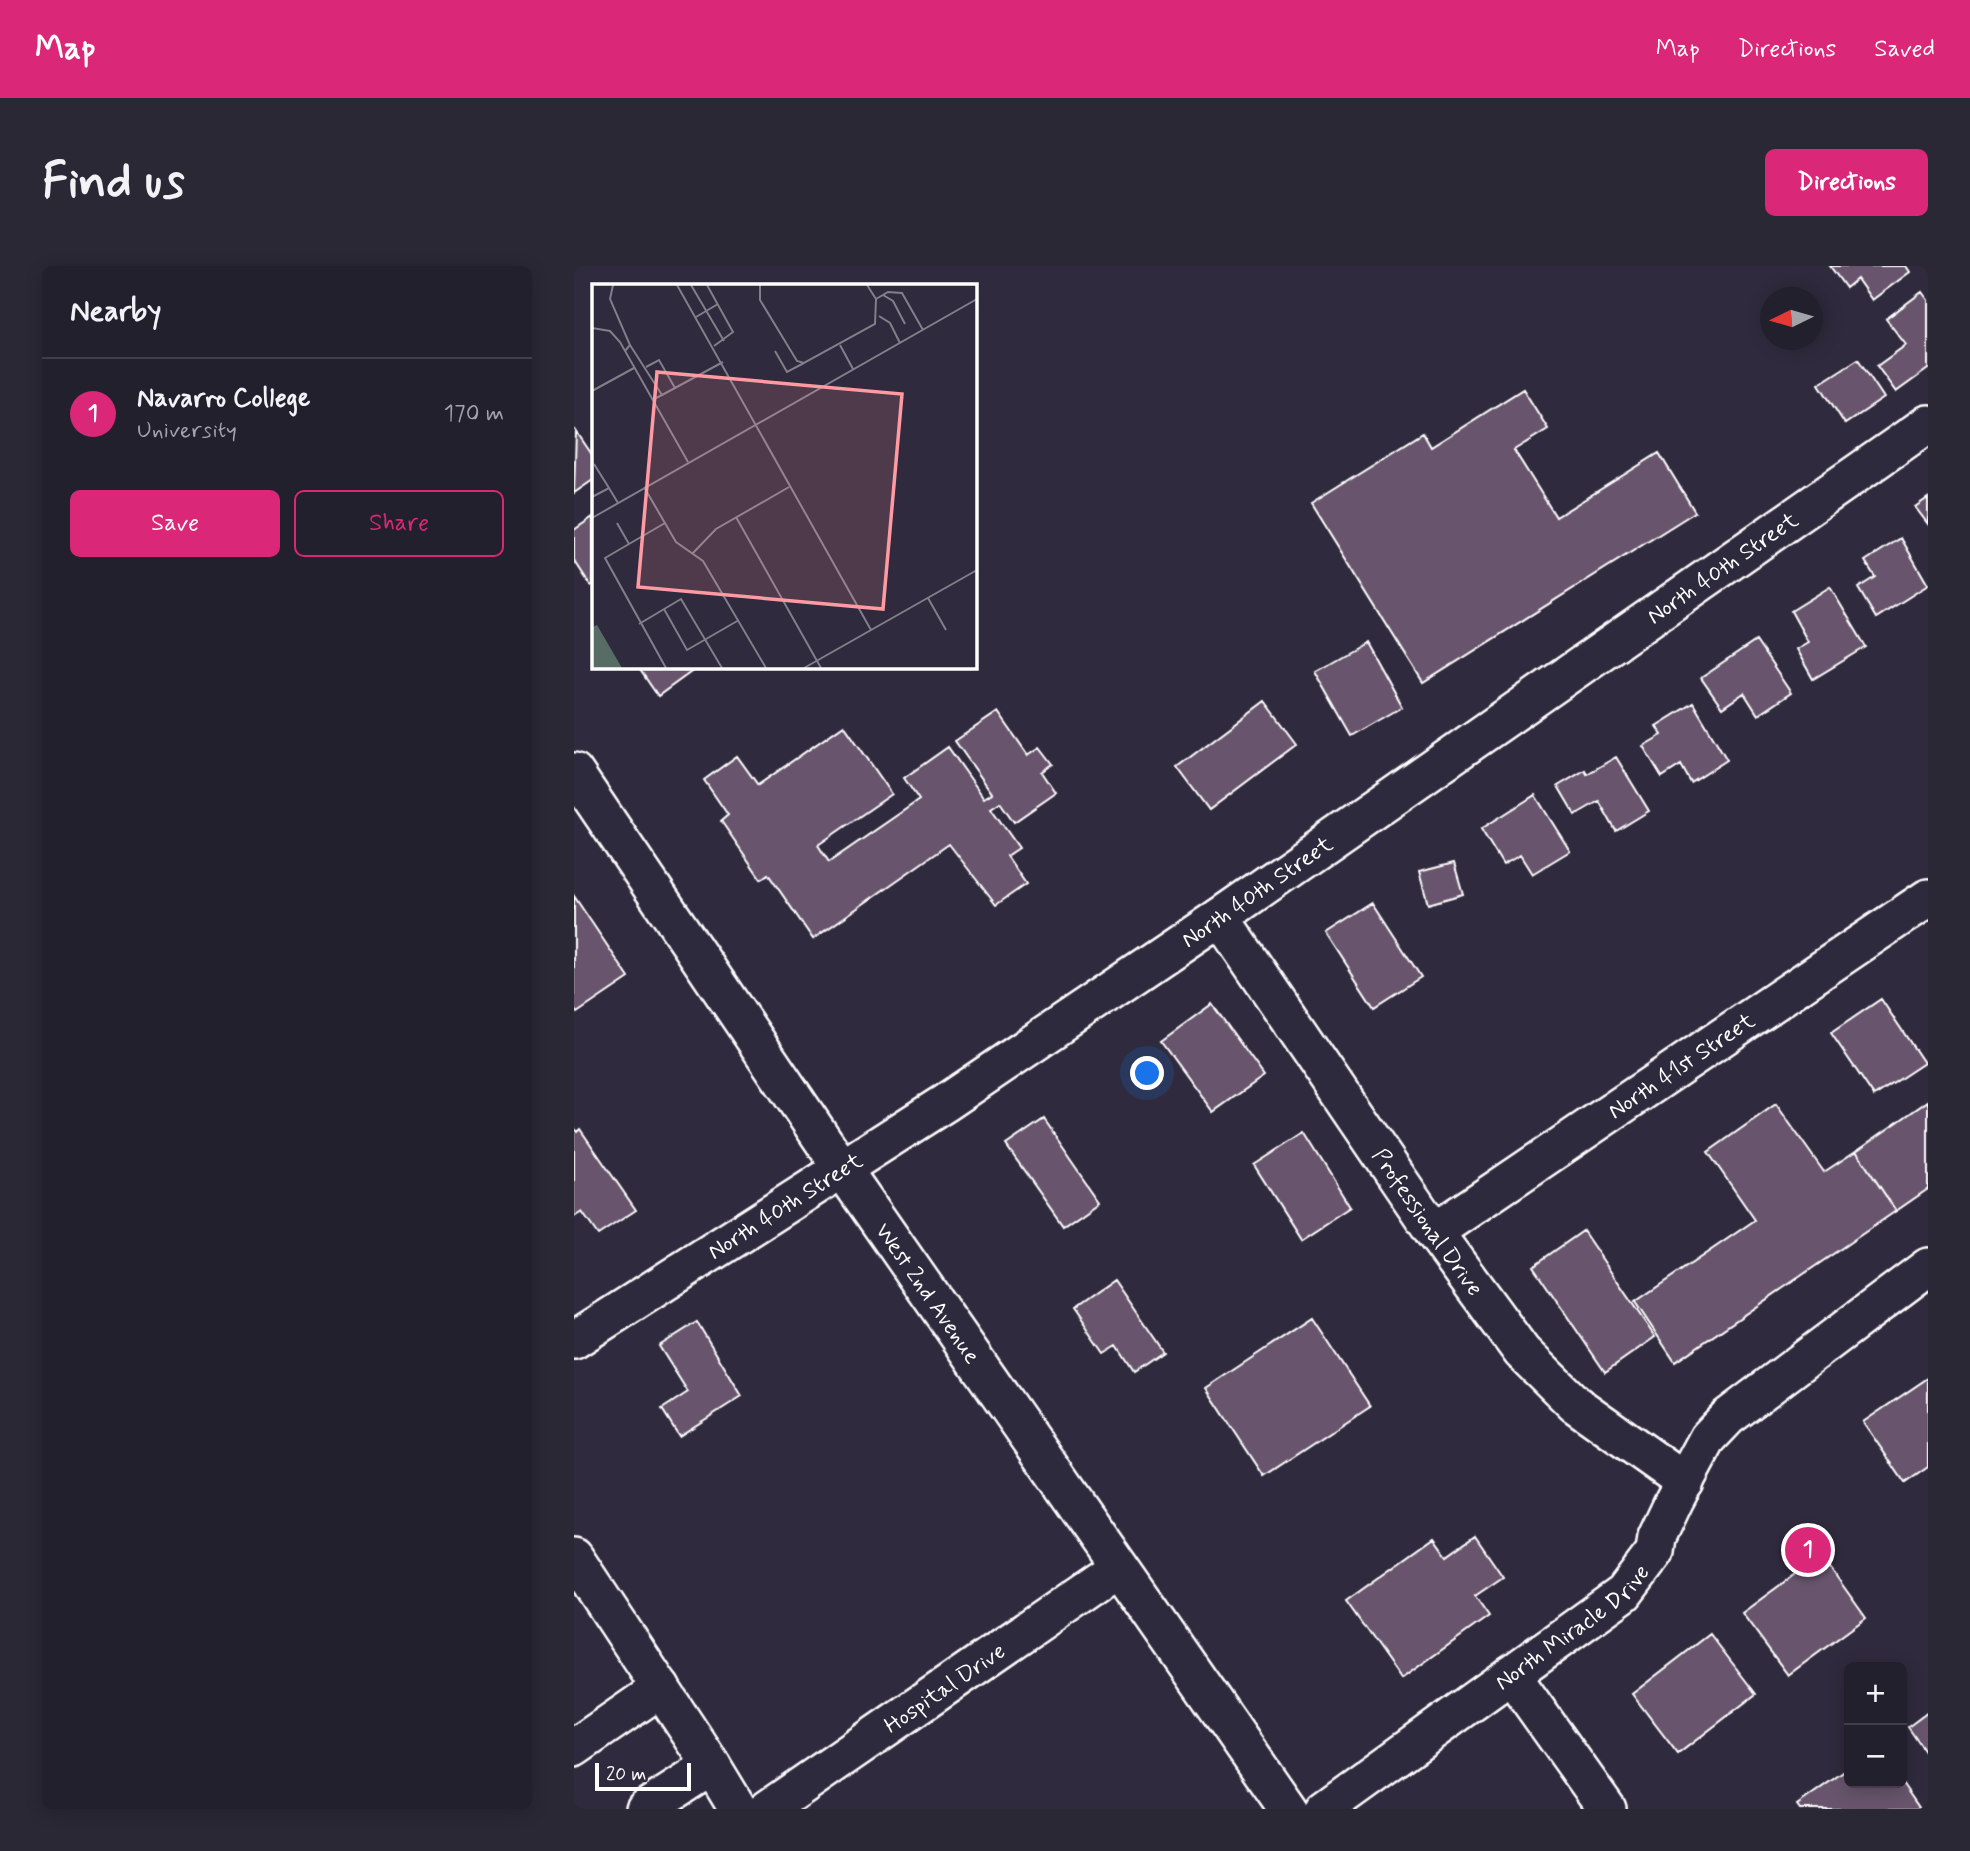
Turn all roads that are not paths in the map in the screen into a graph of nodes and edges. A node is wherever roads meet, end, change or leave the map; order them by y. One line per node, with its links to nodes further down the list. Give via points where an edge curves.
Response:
1 (1928, 424): 4 (street, North 40th Street)
2 (574, 772): 5 (street, West 2nd Avenue)
3 (1928, 898): 6 (street, North 41st Street)
4 (1220, 917): 5 (street, North 40th Street); 6 (street, Professional Drive)
5 (843, 1170): 8 (street, North 40th Street); 11 (street, West 2nd Avenue)
6 (1434, 1232): 9 (street, Professional Drive, via 1522,1352 1575,1404)
7 (1928, 1267): 9 (street, North Miracle Drive, via 1728,1417 1708,1438)
8 (574, 1340)
9 (1685, 1482): 12 (street, North Miracle Drive, via 1657,1537 1655,1552 1625,1593)
10 (574, 1557): 13 (street)
11 (1119, 1567): 18 (street, Hospital Drive); 19 (street, West 2nd Avenue)
12 (1511, 1674): 20 (street, North Miracle Drive); 21 (street)
13 (661, 1688): 14 (street); 15 (street)
14 (574, 1748)
15 (712, 1766): 16 (street); 17 (street)
16 (645, 1809)
17 (738, 1809)
18 (768, 1809)
19 (1288, 1809)
20 (1324, 1809)
21 (1607, 1809)

